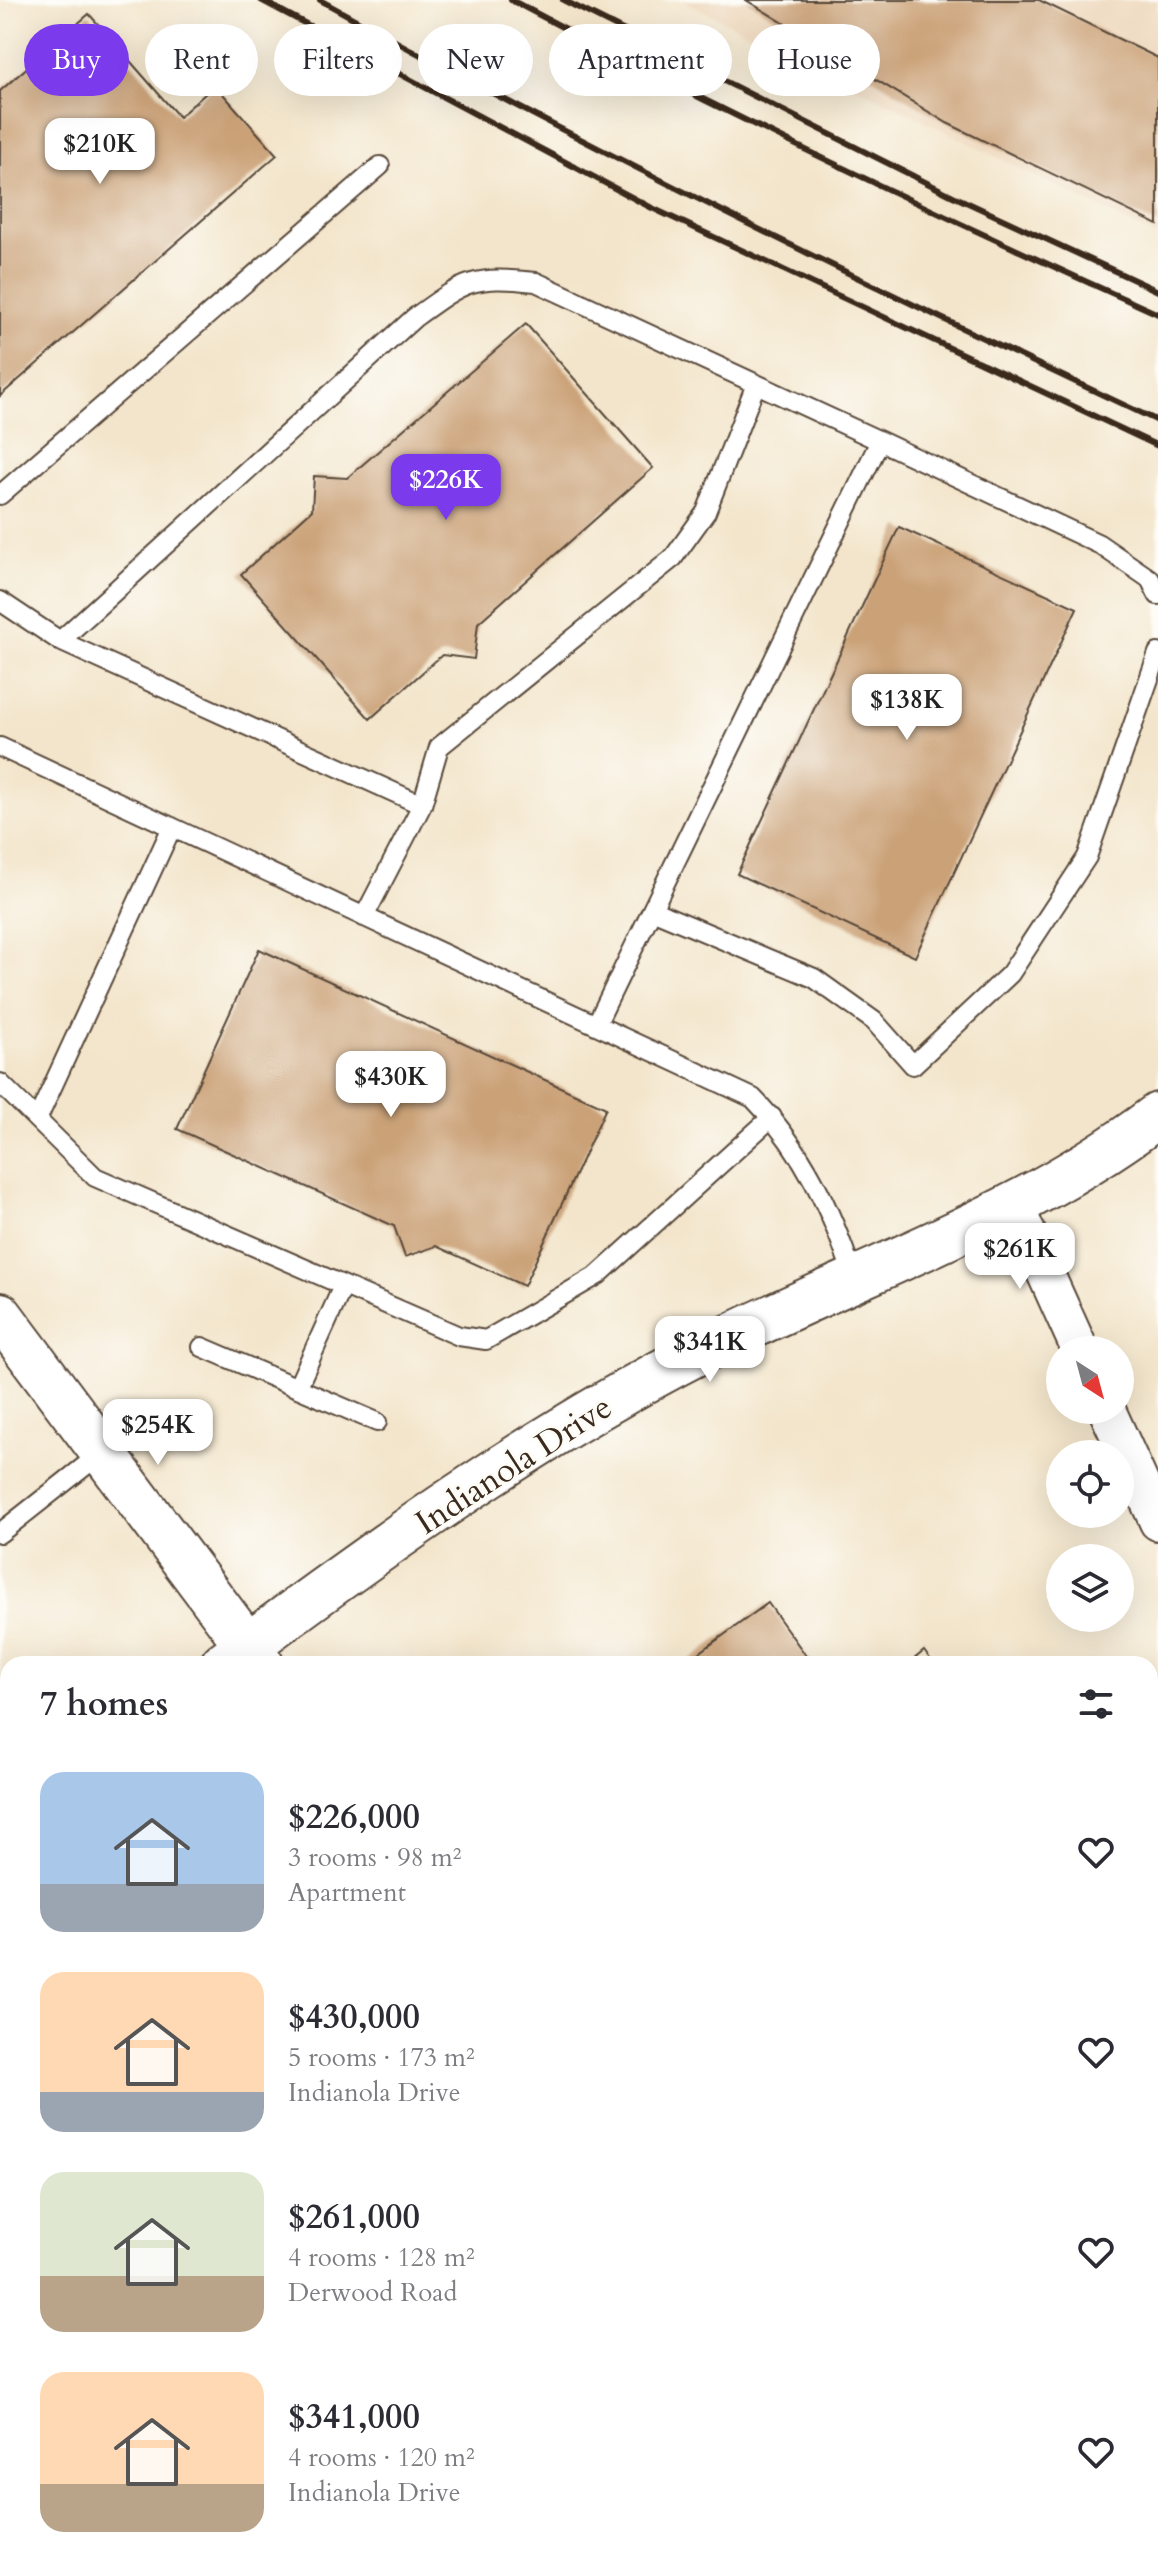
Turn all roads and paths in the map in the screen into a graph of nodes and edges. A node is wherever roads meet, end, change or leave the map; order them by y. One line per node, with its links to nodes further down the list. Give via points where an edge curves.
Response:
1 (380, 166): 4 (lane)
2 (756, 384): 3 (lane); 7 (lane, via 536,282 488,277 453,289 414,318); 10 (lane, via 706,512 673,558 439,747)
3 (880, 441): 5 (lane, via 1099,544 1150,579); 12 (lane)
4 (0, 495)
5 (1158, 595)
6 (0, 601): 7 (lane)
7 (60, 641): 10 (lane)
8 (1158, 653): 12 (lane, via 1087,857 1010,974 913,1065 874,1021 814,978)
9 (0, 747): 11 (lane)
10 (422, 805): 13 (lane)
11 (172, 827): 13 (lane); 18 (lane)
12 (652, 910): 14 (lane)
13 (364, 917): 14 (lane)
14 (596, 1025): 17 (lane, via 753,1098)
15 (0, 1083): 18 (lane)
16 (1158, 1115): 19 (street, Indianola Drive, via 1059,1183)
17 (772, 1117): 20 (lane, via 803,1157 834,1220); 21 (lane, via 598,1275 486,1340 459,1336)
18 (37, 1120): 21 (lane, via 95,1177)
19 (1015, 1206): 20 (street, Indianola Drive); 23 (street)
20 (854, 1278): 32 (street, Indianola Drive, via 643,1381 513,1458)
21 (343, 1286): 25 (lane)
22 (0, 1315): 28 (street)
23 (1074, 1336)
24 (202, 1347): 25 (lane)
25 (298, 1386): 26 (lane)
26 (377, 1422)
27 (1113, 1424): 29 (street)
28 (104, 1451): 30 (lane); 31 (street)
29 (1158, 1522)
30 (4, 1523)
31 (243, 1656)
32 (247, 1656)

